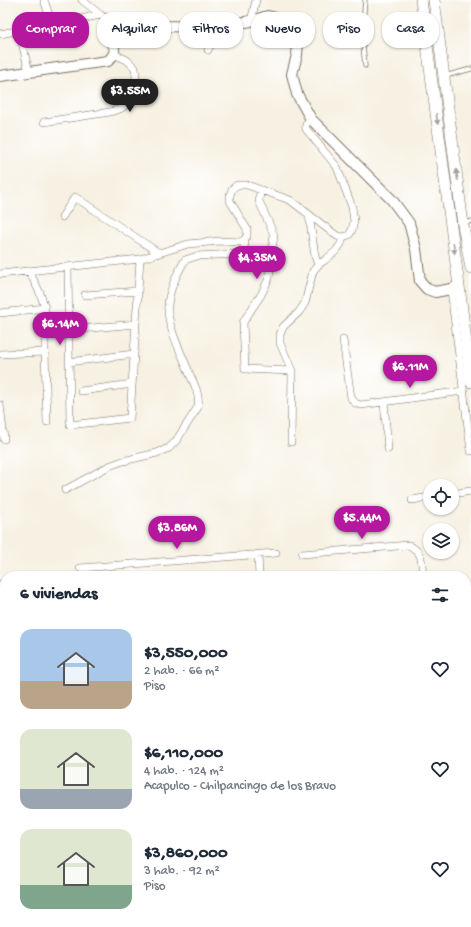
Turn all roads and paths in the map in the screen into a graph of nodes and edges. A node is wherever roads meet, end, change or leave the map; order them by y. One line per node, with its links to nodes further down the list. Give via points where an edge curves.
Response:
1 (44, 0): 7 (street)
2 (82, 0): 8 (street)
3 (256, 0): 9 (street)
4 (365, 0): 18 (lane, via 362,35)
5 (421, 0): 38 (main road, one-way to 38)
6 (434, 0): 22 (main road)
7 (48, 12)
8 (97, 12)
9 (253, 12)
10 (251, 21): 11 (street)
11 (243, 22)
12 (12, 31): 13 (street)
13 (0, 34)
14 (23, 48): 20 (street)
15 (115, 48): 17 (street)
16 (297, 48): 23 (street, via 292,74 296,94)
17 (114, 54): 20 (street, via 108,61); 24 (street, via 127,60 135,68 134,89 128,104 110,112)
18 (365, 66)
19 (471, 69): 22 (lane)
20 (29, 72): 21 (street)
21 (0, 76)
22 (444, 76): 28 (main road, one-way to 22)
23 (311, 119): 29 (street, via 305,126 306,129 337,167 352,207 352,230 349,235); 38 (street, via 392,200 409,223 416,249 420,281 427,289 435,292)
24 (44, 122)
25 (260, 190): 26 (street, via 290,200); 30 (street, via 237,185 230,195 230,201 247,229); 50 (street, via 259,201 274,234 269,278 243,323 244,369)
26 (310, 215): 29 (street, via 337,236); 33 (street)
27 (62, 217): 31 (street, via 75,197)
28 (467, 223): 35 (main road)
29 (343, 237): 33 (street, via 336,251)
30 (244, 240): 31 (street, via 188,244); 62 (street, via 243,250 236,254 197,256 185,260 172,289 168,306 173,333 199,400 198,407 176,441 169,448 157,453 108,466)
31 (159, 253): 32 (street)
32 (140, 259): 34 (street); 39 (street)
33 (318, 264): 50 (street, via 313,272 306,304 283,327 280,335 280,343)
34 (68, 267): 36 (street); 44 (street)
35 (471, 268)
36 (29, 271): 37 (street); 41 (street)
37 (0, 274)
38 (455, 288): 51 (main road); 54 (street)
39 (138, 291): 40 (street); 43 (street)
40 (85, 295)
41 (45, 308): 42 (street); 46 (street)
42 (0, 313)
43 (136, 324): 44 (street); 48 (street)
44 (69, 330): 49 (street)
45 (343, 340): 55 (street, via 351,398 361,406)
46 (45, 352): 47 (street); 57 (street)
47 (0, 354)
48 (134, 354): 49 (street); 52 (street)
49 (69, 362): 52 (street, via 70,425 130,418)
50 (292, 371): 59 (street)
51 (471, 382)
52 (132, 384): 53 (street)
53 (81, 391)
54 (463, 391): 55 (street); 61 (street)
55 (384, 402): 60 (street)
56 (0, 406): 58 (street)
57 (47, 422)
58 (4, 439)
59 (291, 442)
60 (388, 449)
61 (471, 451)
62 (65, 490)
63 (471, 490): 64 (street)
64 (459, 493)
65 (423, 498): 66 (street)
66 (412, 500)
67 (276, 553): 68 (street)
68 (258, 554): 70 (street); 71 (street)
69 (302, 554): 72 (street, via 409,545 417,550 421,557)
70 (80, 568)
71 (259, 571)
72 (422, 571)

